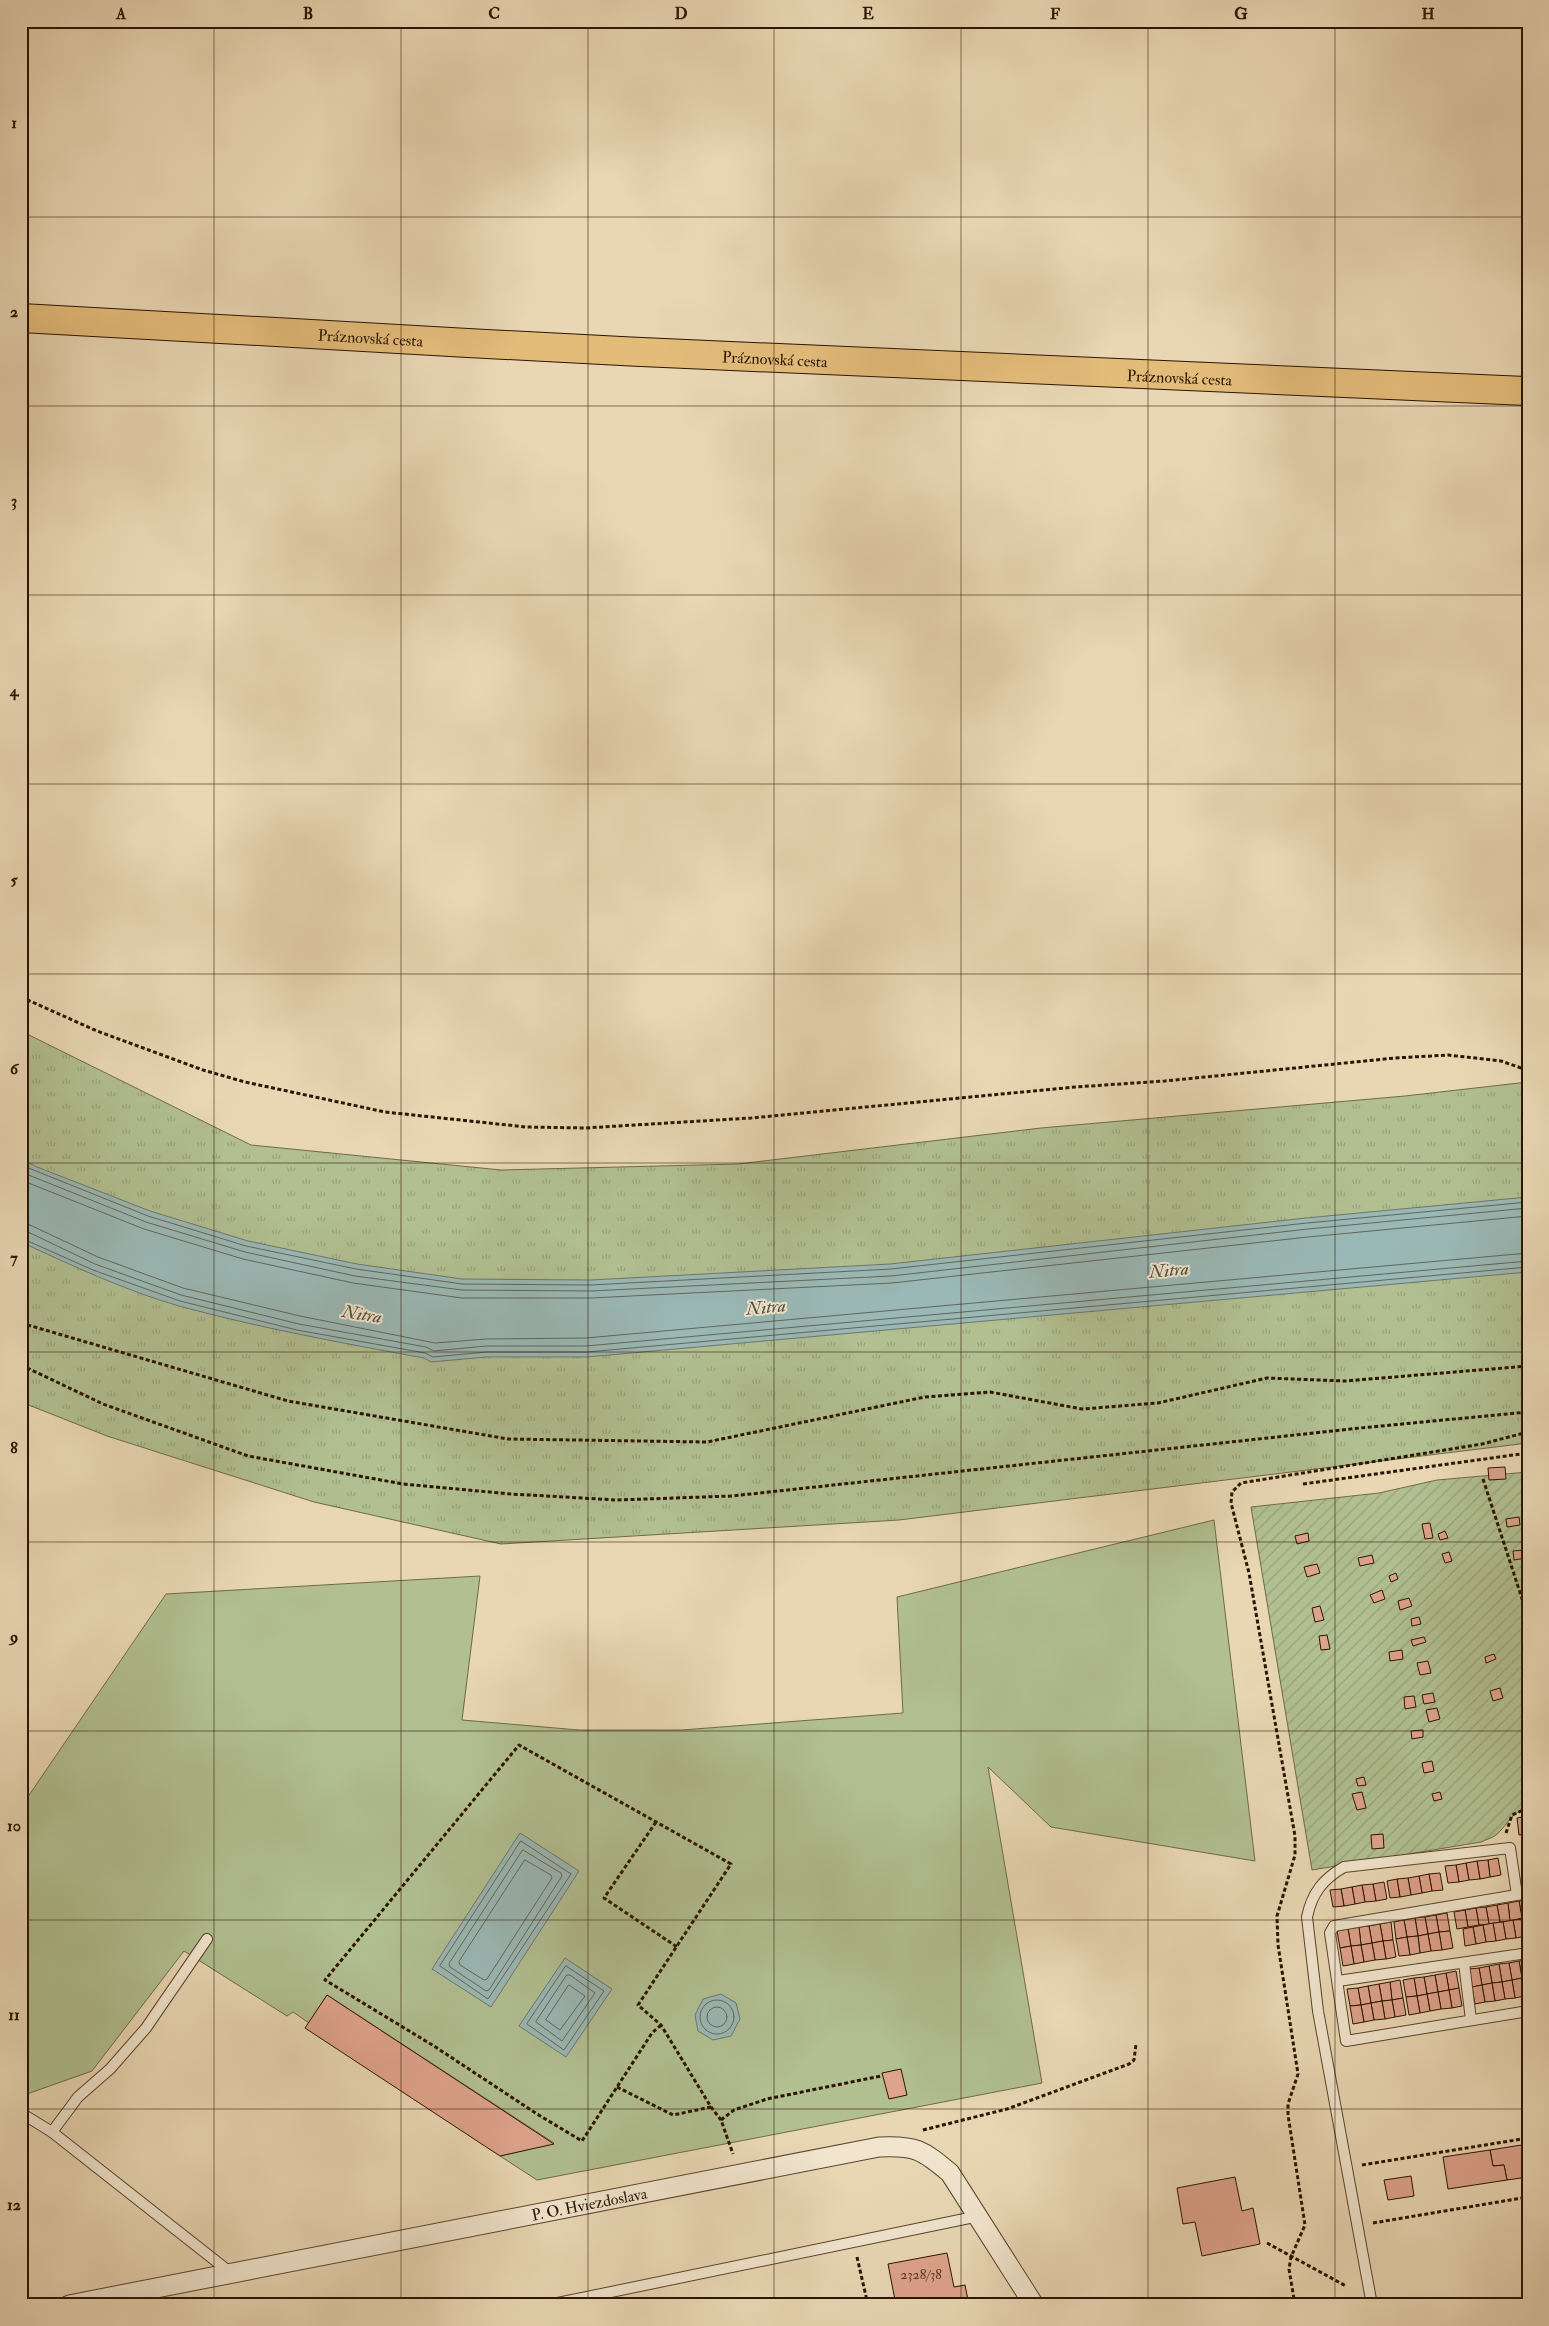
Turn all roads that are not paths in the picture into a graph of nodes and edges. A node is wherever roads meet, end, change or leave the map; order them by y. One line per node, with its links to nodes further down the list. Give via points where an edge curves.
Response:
1 (21, 318): 2 (main road, Práznovská cesta, via 465,343 1272,382)
2 (1528, 391)
3 (1523, 1894): 7 (lane, via 1334,1926 1330,1933); 17 (lane, via 1510,1848 1344,1867 1329,1876 1316,1890 1310,1904 1307,1918 1318,2011)
4 (206, 1939): 11 (lane, via 146,2028 78,2097)
5 (1528, 1953): 6 (lane)
6 (1464, 1963): 7 (lane); 9 (lane)
7 (1338, 1981): 9 (lane, via 1346,2041)
8 (1528, 2011): 9 (lane)
9 (1471, 2020)
10 (21, 2113): 11 (lane)
11 (52, 2132): 13 (lane)
12 (979, 2216): 13 (street, P. O. Hviezdoslava, via 950,2173 932,2157 906,2146 879,2147); 15 (lane); 16 (street, P. O. Hviezdoslava)
13 (231, 2273): 14 (street, P. O. Hviezdoslava)
14 (69, 2305)
15 (548, 2305)
16 (1034, 2305)
17 (1372, 2305)

